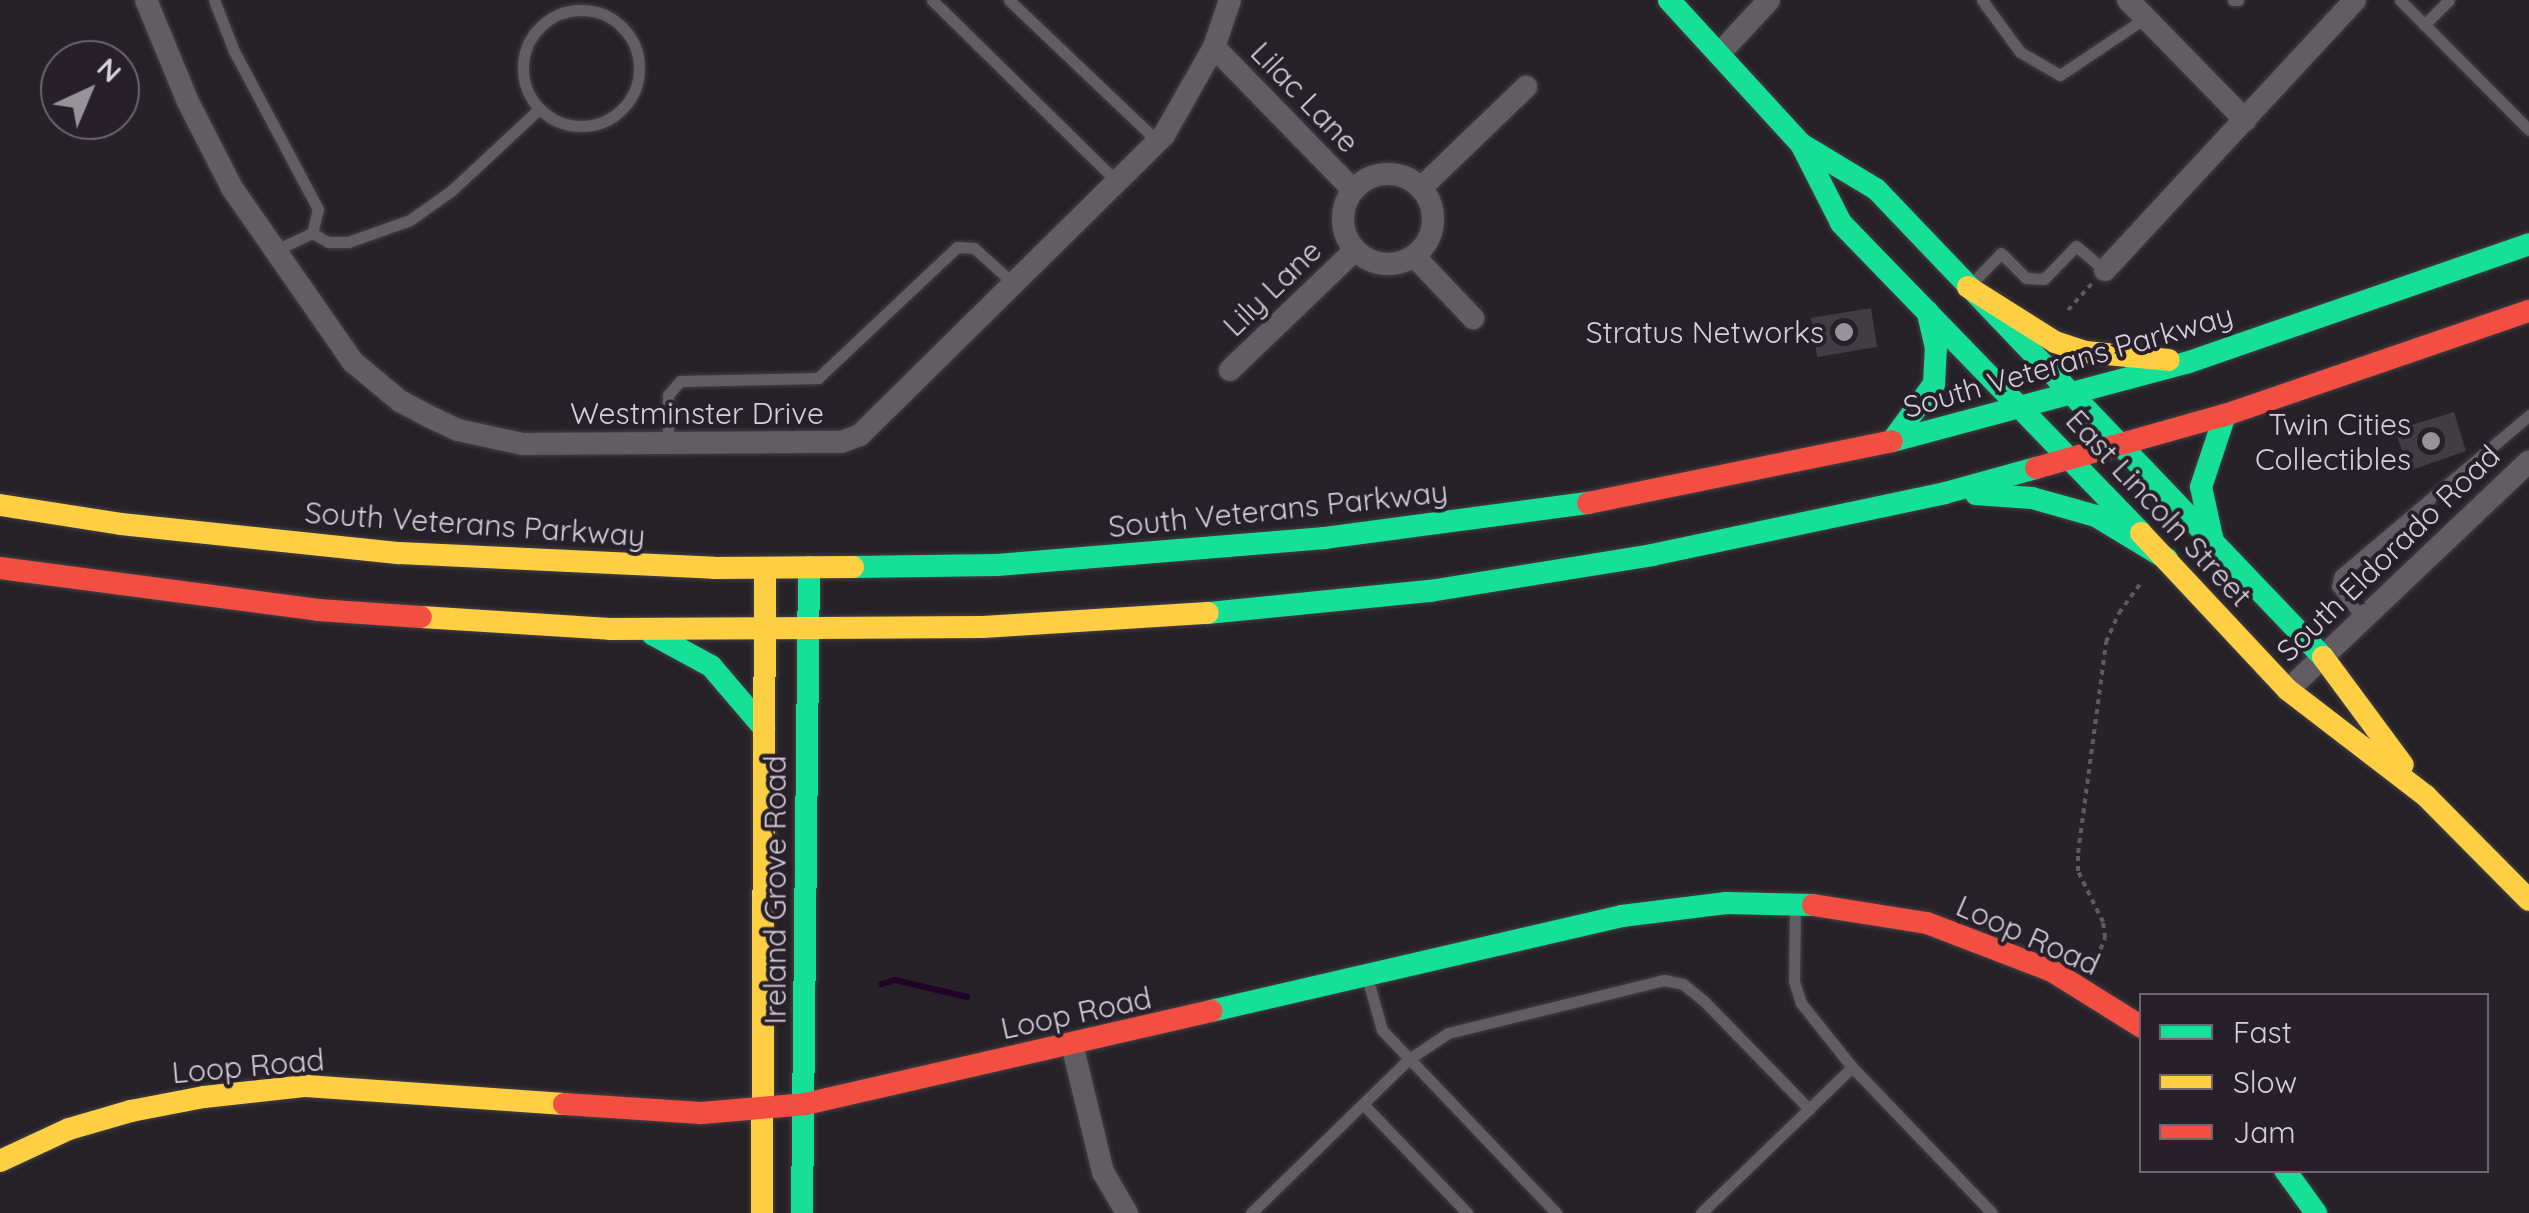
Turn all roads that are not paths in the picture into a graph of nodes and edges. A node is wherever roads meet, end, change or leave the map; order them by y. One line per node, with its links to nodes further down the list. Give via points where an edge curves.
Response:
1 (146, 0): 29 (street, Westminster Drive, via 188,102)
2 (214, 0): 26 (lane, via 318,209)
3 (932, 0): 23 (lane)
4 (1009, 0): 21 (lane)
5 (1230, 0): 15 (street, Westminster Drive)
6 (1670, 0): 16 (main road, East Lincoln Street)
7 (1770, 0): 16 (street)
8 (1982, 0): 13 (lane, via 2020,52 2060,75)
9 (2128, 0): 13 (street)
10 (2355, 0): 19 (street)
11 (2400, 0): 14 (lane)
12 (2449, 0): 14 (lane)
13 (2145, 18): 19 (street)
14 (2424, 25): 20 (lane)
15 (1214, 47): 21 (street, Westminster Drive); 25 (street, Lilac Lane)
16 (1720, 53): 22 (main road, East Lincoln Street)
17 (1526, 87): 24 (street)
18 (539, 109): 18 (lane, via 570,126 621,112 638,80 634,45 624,30 596,12 548,20 523,62 529,96); 26 (lane, via 410,220 348,242)
19 (2245, 120): 31 (street)
20 (2529, 130)
21 (1158, 142): 23 (street, Westminster Drive)
22 (1801, 144): 33 (main road, East Lincoln Street, via 1876,189); 34 (main road, East Lincoln Street, via 1841,223)
23 (1119, 184): 32 (street, Westminster Drive)
24 (1421, 188): 25 (street, via 1394,174); 30 (street, via 1430,200 1432,231)
25 (1353, 190): 28 (street, via 1343,214)
26 (312, 233): 29 (lane)
27 (2529, 244): 37 (main road, South Veterans Parkway)
28 (1356, 250): 30 (street, via 1390,264); 38 (street, Lily Lane)
29 (272, 251): 44 (street, Westminster Drive, via 353,362 428,416 523,444)
30 (1414, 256): 36 (street)
31 (2105, 270): 33 (lane, via 2076,246 2044,278 2026,278 2000,253)
32 (1012, 282): 44 (street, Westminster Drive, via 851,440); 44 (lane, via 974,248 957,247 818,378 680,381 668,395)
33 (1968, 286): 37 (main road, via 2034,332 2085,352); 39 (main road, East Lincoln Street)
34 (1928, 312): 40 (main road, East Lincoln Street); 43 (main road, via 1934,384)
35 (2529, 312): 41 (main road)
36 (1473, 318)
37 (2189, 362): 39 (main road, South Veterans Parkway)
38 (1230, 370)
39 (2069, 394): 40 (main road, South Veterans Parkway); 45 (main road, East Lincoln Street)
40 (2022, 406): 43 (main road, South Veterans Parkway); 46 (main road, East Lincoln Street)
41 (2226, 415): 45 (main road); 50 (main road, via 2201,487)
42 (2529, 415): 55 (lane, via 2350,562 2337,586)
43 (1892, 441): 52 (main road, South Veterans Parkway, via 1597,502 1325,538 996,565)
44 (668, 443)
45 (2118, 444): 46 (main road); 50 (main road, East Lincoln Street)
46 (2070, 458): 48 (main road); 51 (main road, East Lincoln Street)
47 (2529, 461): 55 (street, South Eldorado Road)
48 (1945, 493): 51 (main road, via 2062,504 2096,516); 58 (main road, via 1652,555 1430,591 1154,618)
49 (0, 504): 54 (main road, South Veterans Parkway, via 121,524 399,553)
50 (2214, 546): 59 (main road, East Lincoln Street)
51 (2158, 565): 60 (main road, East Lincoln Street)
52 (809, 566): 54 (main road, South Veterans Parkway); 58 (main road, Ireland Grove Road)
53 (0, 568): 56 (main road, via 302,608)
54 (765, 568): 57 (main road, Ireland Grove Road)
55 (2363, 619): 59 (street, South Eldorado Road)
56 (642, 630): 57 (main road); 61 (main road, via 711,666)
57 (766, 631): 58 (main road); 61 (main road, Ireland Grove Road)
58 (808, 631): 70 (main road, Ireland Grove Road)
59 (2323, 657): 60 (street, South Eldorado Road); 62 (main road, East Lincoln Street)
60 (2288, 690): 62 (main road, East Lincoln Street)
61 (764, 728): 73 (main road, Ireland Grove Road)
62 (2426, 796): 63 (main road, East Lincoln Street)
63 (2521, 886)
64 (1795, 904): 65 (main road, Loop Road, via 1649,911); 66 (main road, Loop Road, via 1882,914 1985,942 2052,971); 69 (lane, via 1800,1004)
65 (1367, 977): 67 (main road, Loop Road); 68 (lane, via 1382,1030)
66 (2139, 1025)
67 (1072, 1044): 70 (main road, Loop Road); 78 (street, via 1103,1172)
68 (1410, 1060): 71 (lane); 72 (lane, via 1448,1033 1664,980 1683,984 1704,1002); 81 (lane)
69 (1852, 1068): 72 (lane); 83 (lane)
70 (805, 1104): 73 (main road, Loop Road); 77 (main road, Ireland Grove Road)
71 (1363, 1104): 79 (lane); 80 (lane)
72 (1809, 1109): 82 (lane)
73 (763, 1110): 74 (main road, Loop Road, via 701,1113 306,1086 131,1110); 76 (main road, Ireland Grove Road)
74 (0, 1160)
75 (2288, 1173): 84 (main road)
76 (762, 1213)
77 (802, 1213)
78 (1127, 1213)
79 (1251, 1213)
80 (1467, 1213)
81 (1556, 1213)
82 (1701, 1213)
83 (1992, 1213)
84 (2316, 1213)

